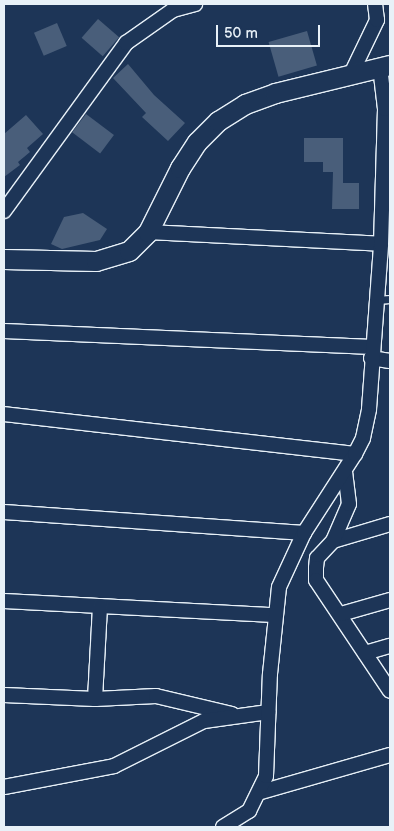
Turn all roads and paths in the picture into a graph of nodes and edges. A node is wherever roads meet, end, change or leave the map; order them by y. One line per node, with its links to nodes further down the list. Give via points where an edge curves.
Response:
1 (195, 4): 6 (street, via 173,10 126,43)
2 (375, 4): 4 (street, via 377,20)
3 (385, 66): 4 (main road); 5 (street)
4 (352, 72): 7 (main road, via 275,93 245,104 218,121 197,142 180,168)
5 (386, 182): 8 (street)
6 (4, 211)
7 (148, 232): 8 (street); 9 (main road, via 129,251 96,261)
8 (386, 245): 11 (street)
9 (4, 259)
10 (390, 299): 11 (lane)
11 (376, 300): 13 (street)
12 (4, 330): 13 (street)
13 (372, 353): 14 (street); 16 (street, via 373,384 369,409 363,438)
14 (390, 361)
15 (4, 414): 16 (street)
16 (355, 454): 17 (street)
17 (345, 473): 20 (street); 21 (street, via 349,504)
18 (4, 512): 20 (street)
19 (390, 524): 21 (street)
20 (304, 533): 26 (street, via 279,587)
21 (333, 541): 25 (street, via 317,558 316,580)
22 (390, 600): 25 (street)
23 (4, 601): 24 (street)
24 (100, 606): 26 (street); 31 (street)
25 (341, 614): 28 (street)
26 (274, 615): 32 (street)
27 (390, 646): 28 (street)
28 (365, 653): 29 (street)
29 (390, 691)
30 (4, 695): 31 (street)
31 (95, 699): 33 (street, via 156,696)
32 (268, 712): 33 (street); 36 (street, via 266,776)
33 (236, 714): 35 (street, via 204,721 114,766)
34 (390, 755): 36 (street)
35 (4, 787)
36 (261, 792): 37 (street)
37 (249, 811): 38 (street); 39 (street)
38 (223, 827)
39 (243, 827)

